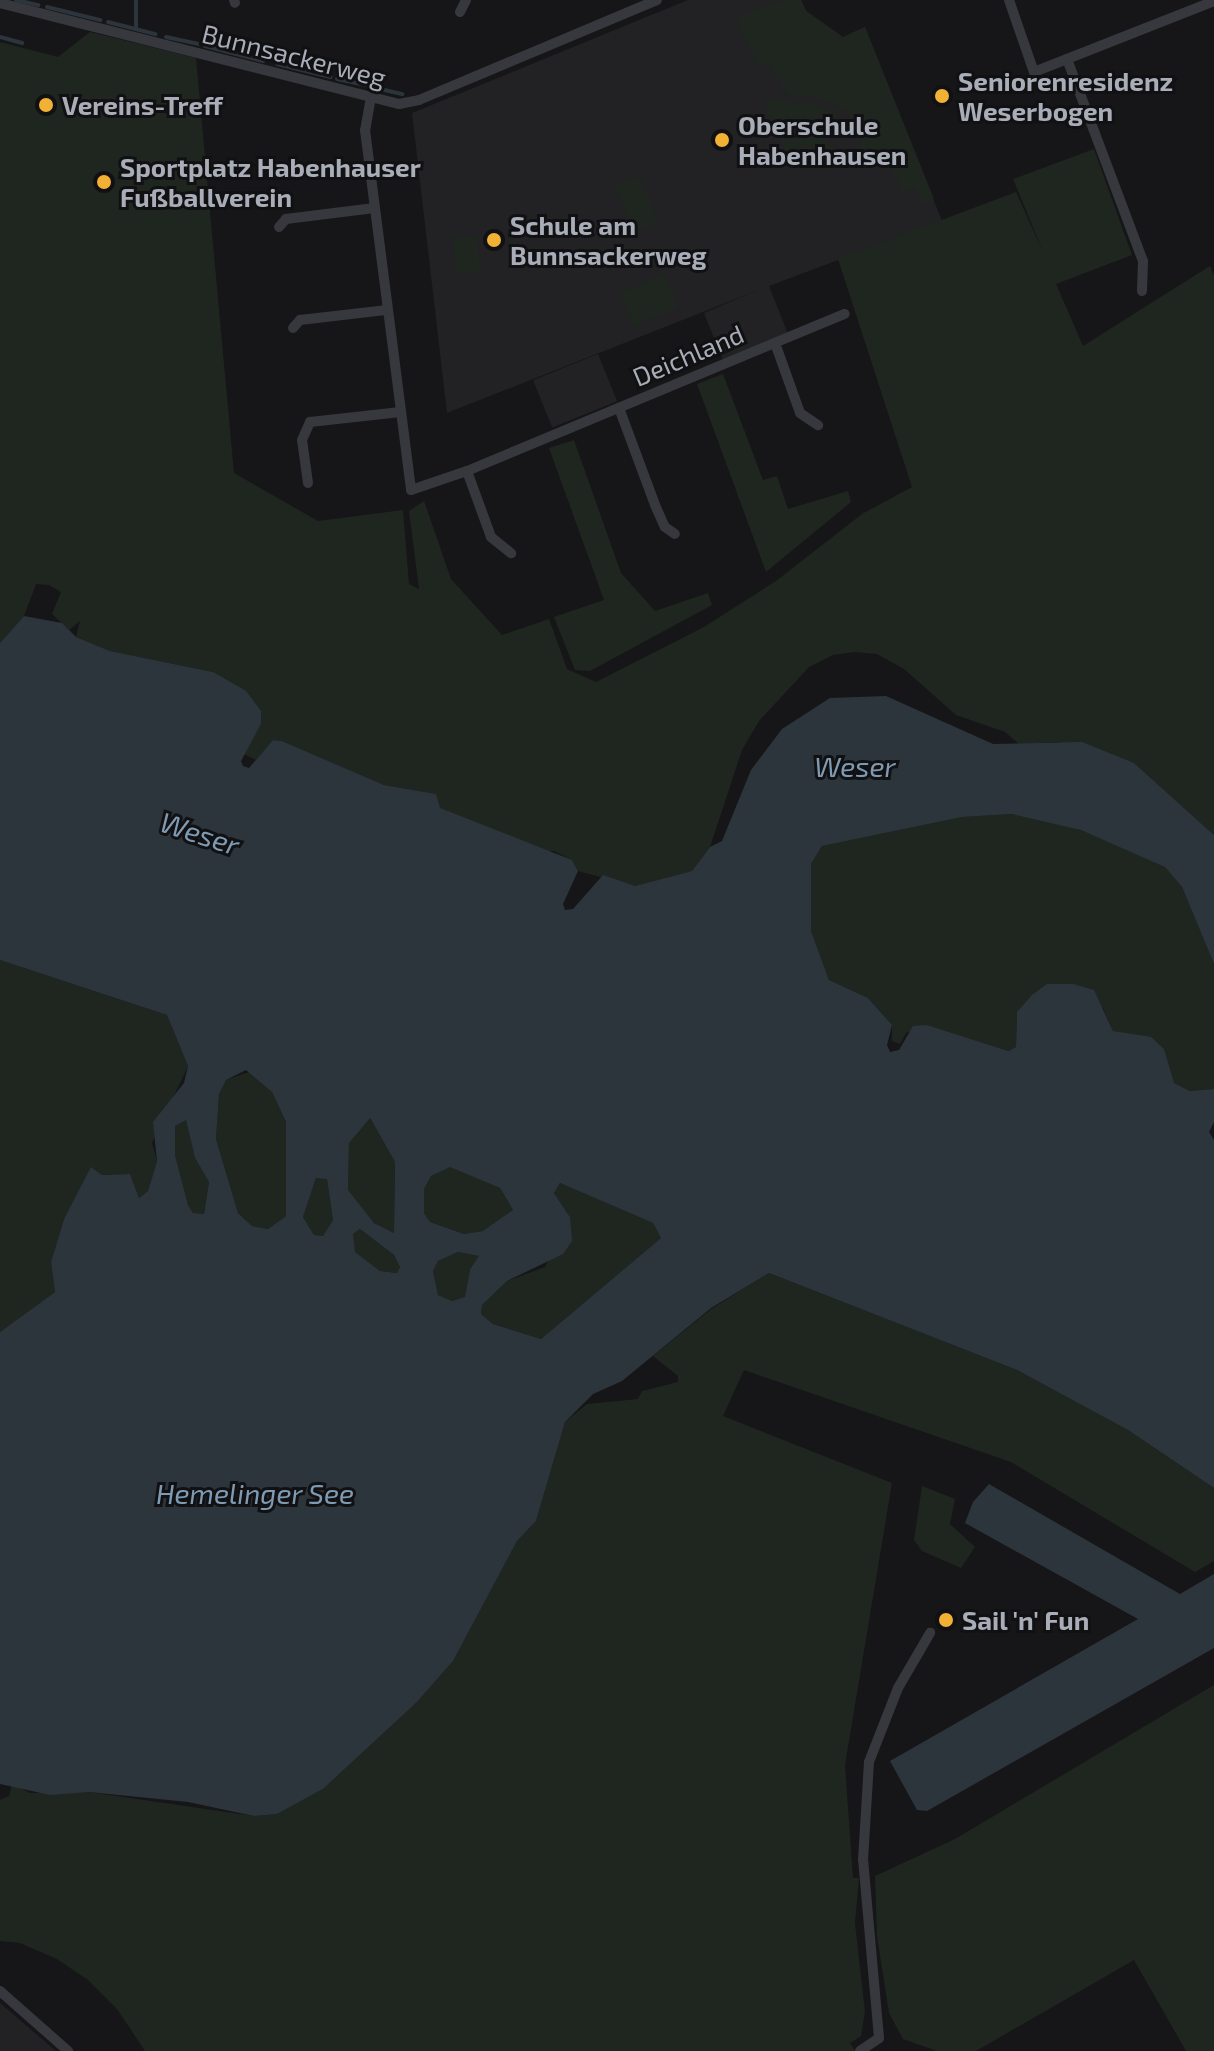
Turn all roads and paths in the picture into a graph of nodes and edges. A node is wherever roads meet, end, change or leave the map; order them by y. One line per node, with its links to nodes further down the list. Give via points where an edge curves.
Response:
1 (466, 0): 6 (street)
2 (657, 0): 8 (street, Bunnsackerweg, via 419,100 399,104)
3 (1009, 0): 7 (street, via 1034,72)
4 (1214, 1): 7 (street)
5 (0, 3): 8 (street, Bunnsackerweg)
6 (460, 12)
7 (1067, 59): 11 (street, via 1143,261)
8 (371, 97): 9 (street, Deichland, via 365,130)
9 (374, 208): 10 (street, via 286,219); 12 (street, Deichland)
10 (279, 227)
11 (1142, 291)
12 (387, 310): 14 (street, via 300,320); 17 (street, Deichland)
13 (845, 314): 15 (street, Deichland)
14 (293, 328)
15 (775, 343): 16 (street, Deichland); 18 (street, Deichland, via 800,413)
16 (619, 408): 19 (street, Deichland); 21 (street, Deichland, via 655,505 665,527)
17 (400, 412): 19 (street, Deichland, via 411,490); 20 (street, via 310,422 302,440)
18 (818, 425)
19 (467, 471): 22 (street, via 491,537)
20 (308, 483)
21 (675, 534)
22 (511, 553)
23 (930, 1633): 26 (street, via 898,1688 869,1762 864,1882 879,2038)
24 (0, 1991): 25 (street)
25 (68, 2051)
26 (860, 2051)

